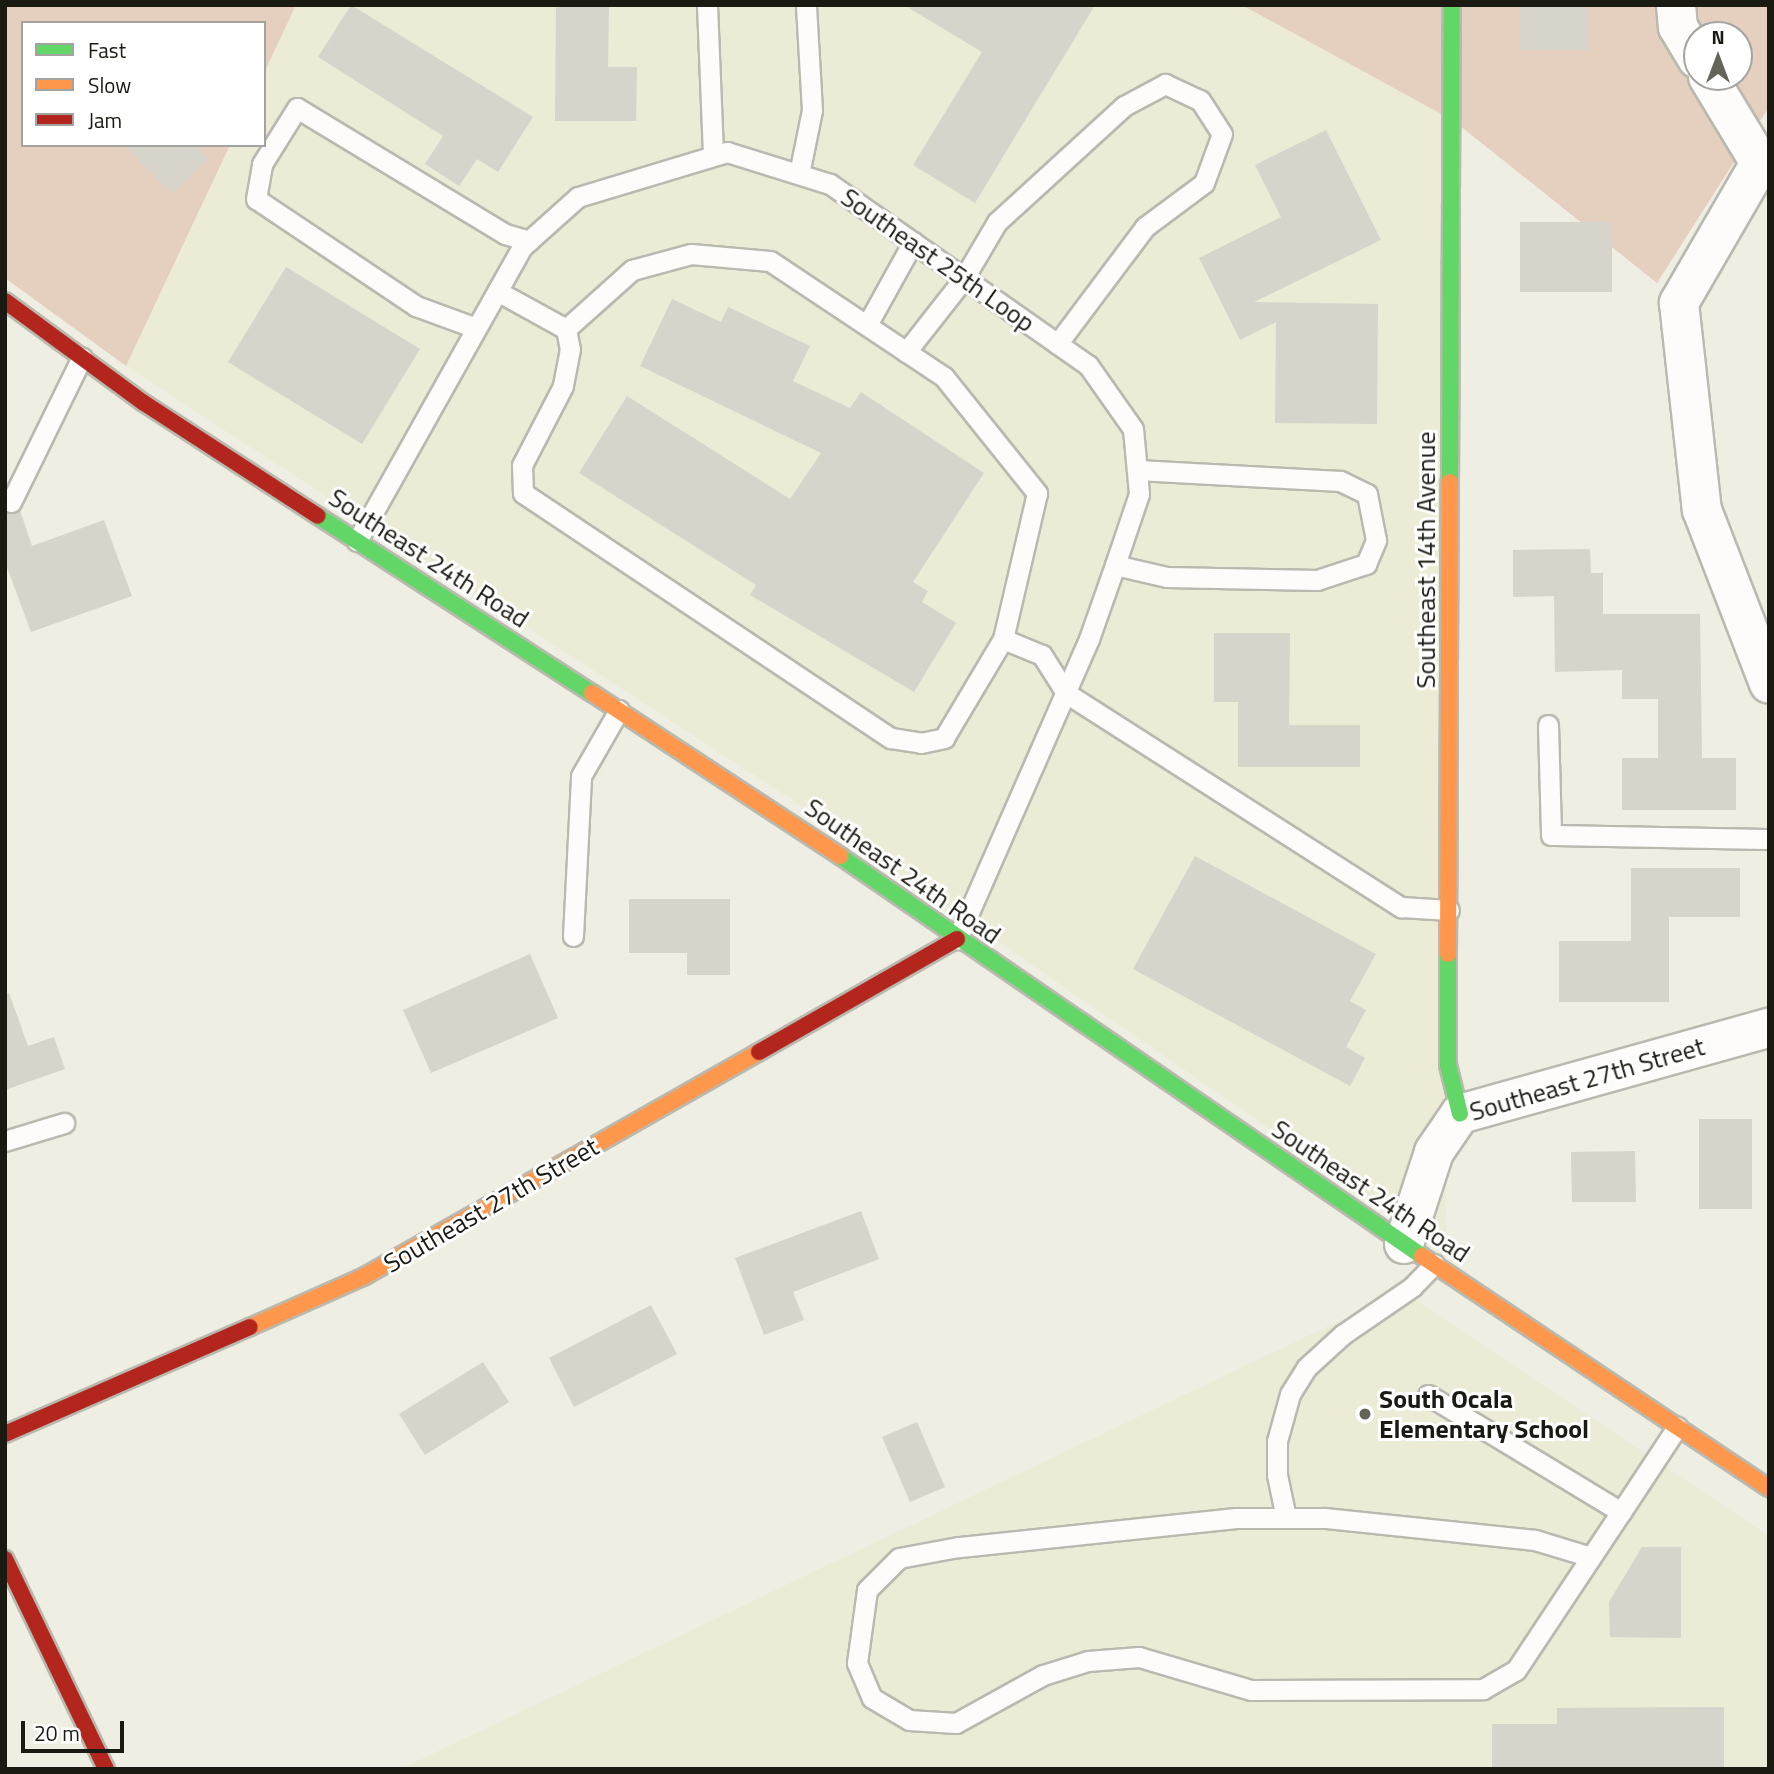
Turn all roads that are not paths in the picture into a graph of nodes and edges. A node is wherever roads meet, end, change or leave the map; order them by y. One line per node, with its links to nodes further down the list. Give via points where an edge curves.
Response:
1 (707, 5): 7 (lane)
2 (806, 5): 9 (lane, via 812,110)
3 (1452, 5): 31 (street, Southeast 14th Avenue)
4 (1676, 5): 5 (street)
5 (1683, 35)
6 (1718, 91): 8 (street)
7 (713, 155): 9 (lane, Southeast 25th Loop, via 727,152); 10 (lane, Southeast 25th Loop, via 578,197)
8 (1765, 161): 26 (street, via 1679,303 1702,510)
9 (799, 174): 11 (lane, Southeast 25th Loop, via 830,184)
10 (528, 241): 13 (lane, Southeast 25th Loop); 16 (lane, via 505,234 297,108 261,164 256,199 416,306)
11 (913, 242): 12 (lane, Southeast 25th Loop); 15 (lane)
12 (964, 278): 18 (lane, Southeast 25th Loop); 18 (lane, via 997,222 1124,106 1165,84 1200,100 1222,134 1204,183 1145,227); 19 (lane)
13 (497, 291): 16 (lane, Southeast 25th Loop); 17 (lane)
14 (5, 301): 20 (street, Southeast 24th Road)
15 (866, 325): 17 (lane, via 770,261 691,254 632,270); 19 (lane)
16 (476, 328): 23 (lane, Southeast 25th Loop)
17 (566, 329): 25 (lane, via 570,349 562,386 522,465 523,493 891,738 921,743 944,738)
18 (1057, 344): 21 (lane, Southeast 25th Loop, via 1088,365 1133,429)
19 (906, 352): 25 (lane, via 944,377 1037,493)
20 (82, 357): 22 (lane); 23 (street, Southeast 24th Road, via 144,403)
21 (1137, 470): 24 (lane, Southeast 25th Loop, via 1139,494); 24 (lane, via 1340,481 1367,494 1376,540 1366,564 1317,580 1167,577)
22 (11, 502)
23 (357, 541): 28 (street, Southeast 24th Road)
24 (1115, 565): 27 (lane, Southeast 25th Loop)
25 (1003, 639): 27 (lane, via 1042,655)
26 (1769, 684)
27 (1066, 693): 31 (lane, via 1401,907); 33 (lane, Southeast 25th Loop)
28 (620, 710): 32 (lane, via 582,776); 33 (street, Southeast 24th Road)
29 (1548, 725): 30 (lane, via 1551,835)
30 (1769, 839)
31 (1448, 910): 35 (street, Southeast 14th Avenue, via 1448,1065)
32 (573, 936)
33 (957, 939): 38 (street, Southeast 24th Road); 41 (street, Southeast 27th Street, via 363,1277)
34 (1769, 1028): 35 (street, Southeast 27th Street)
35 (1460, 1114): 38 (street, Southeast 27th Street, via 1434,1152)
36 (64, 1123): 37 (lane)
37 (5, 1141)
38 (1419, 1254): 40 (street, Southeast 24th Road); 44 (lane, via 1412,1287 1342,1335 1306,1368 1290,1394 1282,1416 1276,1469)
39 (1427, 1395): 43 (lane)
40 (1677, 1427): 42 (street, Southeast 24th Road); 43 (lane)
41 (5, 1434)
42 (1769, 1488)
43 (1621, 1512): 45 (lane)
44 (1286, 1518): 45 (lane, via 1535,1540); 45 (lane, via 1236,1518 899,1558 867,1590 857,1663 873,1698 882,1704 909,1720 956,1723 1043,1675 1088,1661 1139,1657 1251,1690 1483,1689 1516,1670)
45 (1591, 1557)
46 (5, 1559): 47 (street)
47 (106, 1769)

